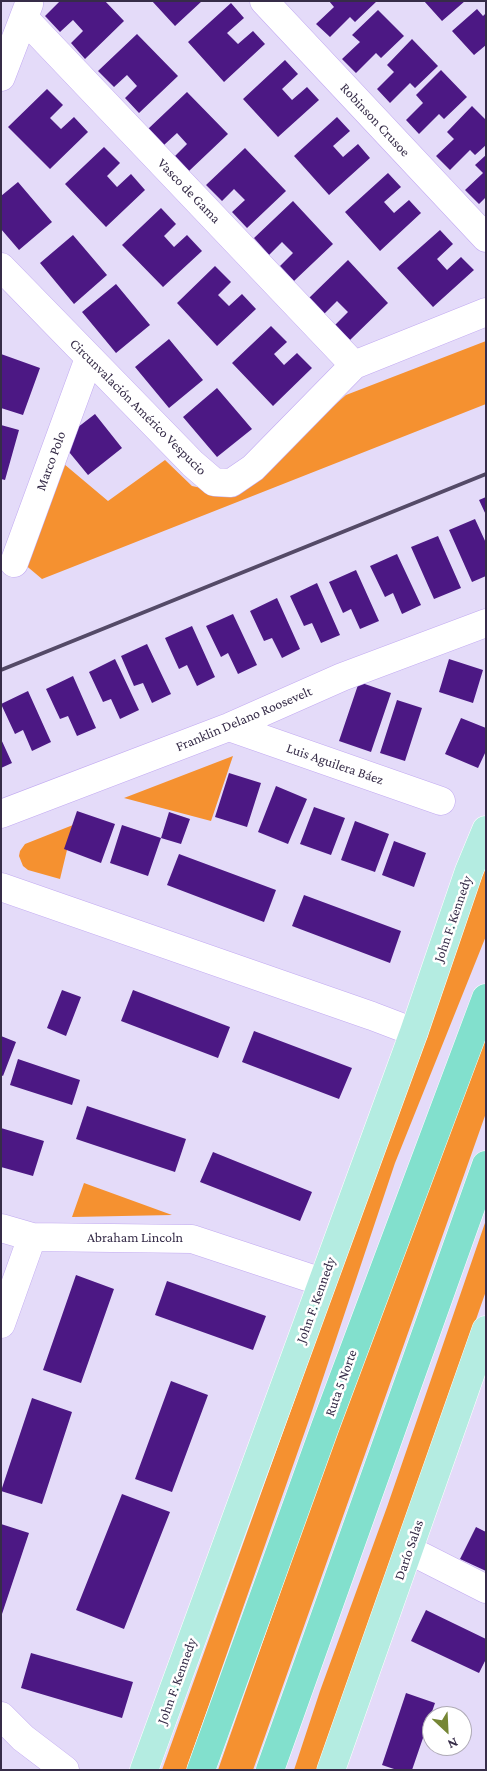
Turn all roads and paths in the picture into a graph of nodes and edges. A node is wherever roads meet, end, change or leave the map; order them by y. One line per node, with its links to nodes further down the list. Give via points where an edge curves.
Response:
1 (264, 1): 4 (street, Robinson Crusoe)
2 (27, 10): 3 (street); 8 (street, Vasco de Gama)
3 (1, 77)
4 (486, 238)
5 (1, 267): 7 (street, Circunvalación Américo Vespucio)
6 (486, 312): 8 (street, Circunvalación Américo Vespucio)
7 (88, 358): 8 (street, Circunvalación Américo Vespucio, via 193,464 214,482 231,483 253,468); 9 (street, Marco Polo)
8 (354, 365)
9 (14, 564)
10 (486, 623): 11 (street, Franklin Delano Roosevelt, via 342,677)
11 (230, 728): 12 (street, Luis Aguilera Báez); 13 (street, Franklin Delano Roosevelt)
12 (441, 801)
13 (1, 814)
14 (486, 830): 17 (main road, John F. Kennedy)
15 (2, 888): 17 (street)
16 (486, 998): 29 (highway, Ruta 5 Norte)
17 (414, 1032): 21 (main road, John F. Kennedy)
18 (486, 1165): 30 (highway)
19 (1, 1228): 20 (street, Abraham Lincoln)
20 (32, 1238): 21 (street, Abraham Lincoln, via 192,1239); 22 (street)
21 (322, 1282): 28 (main road, John F. Kennedy)
22 (1, 1324)
23 (486, 1330): 24 (main road, Darío Salas)
24 (409, 1550): 25 (street); 31 (main road, Darío Salas)
25 (486, 1589)
26 (1, 1716): 27 (street, via 23,1738)
27 (65, 1770)
28 (144, 1770)
29 (201, 1770)
30 (270, 1770)
31 (331, 1770)

